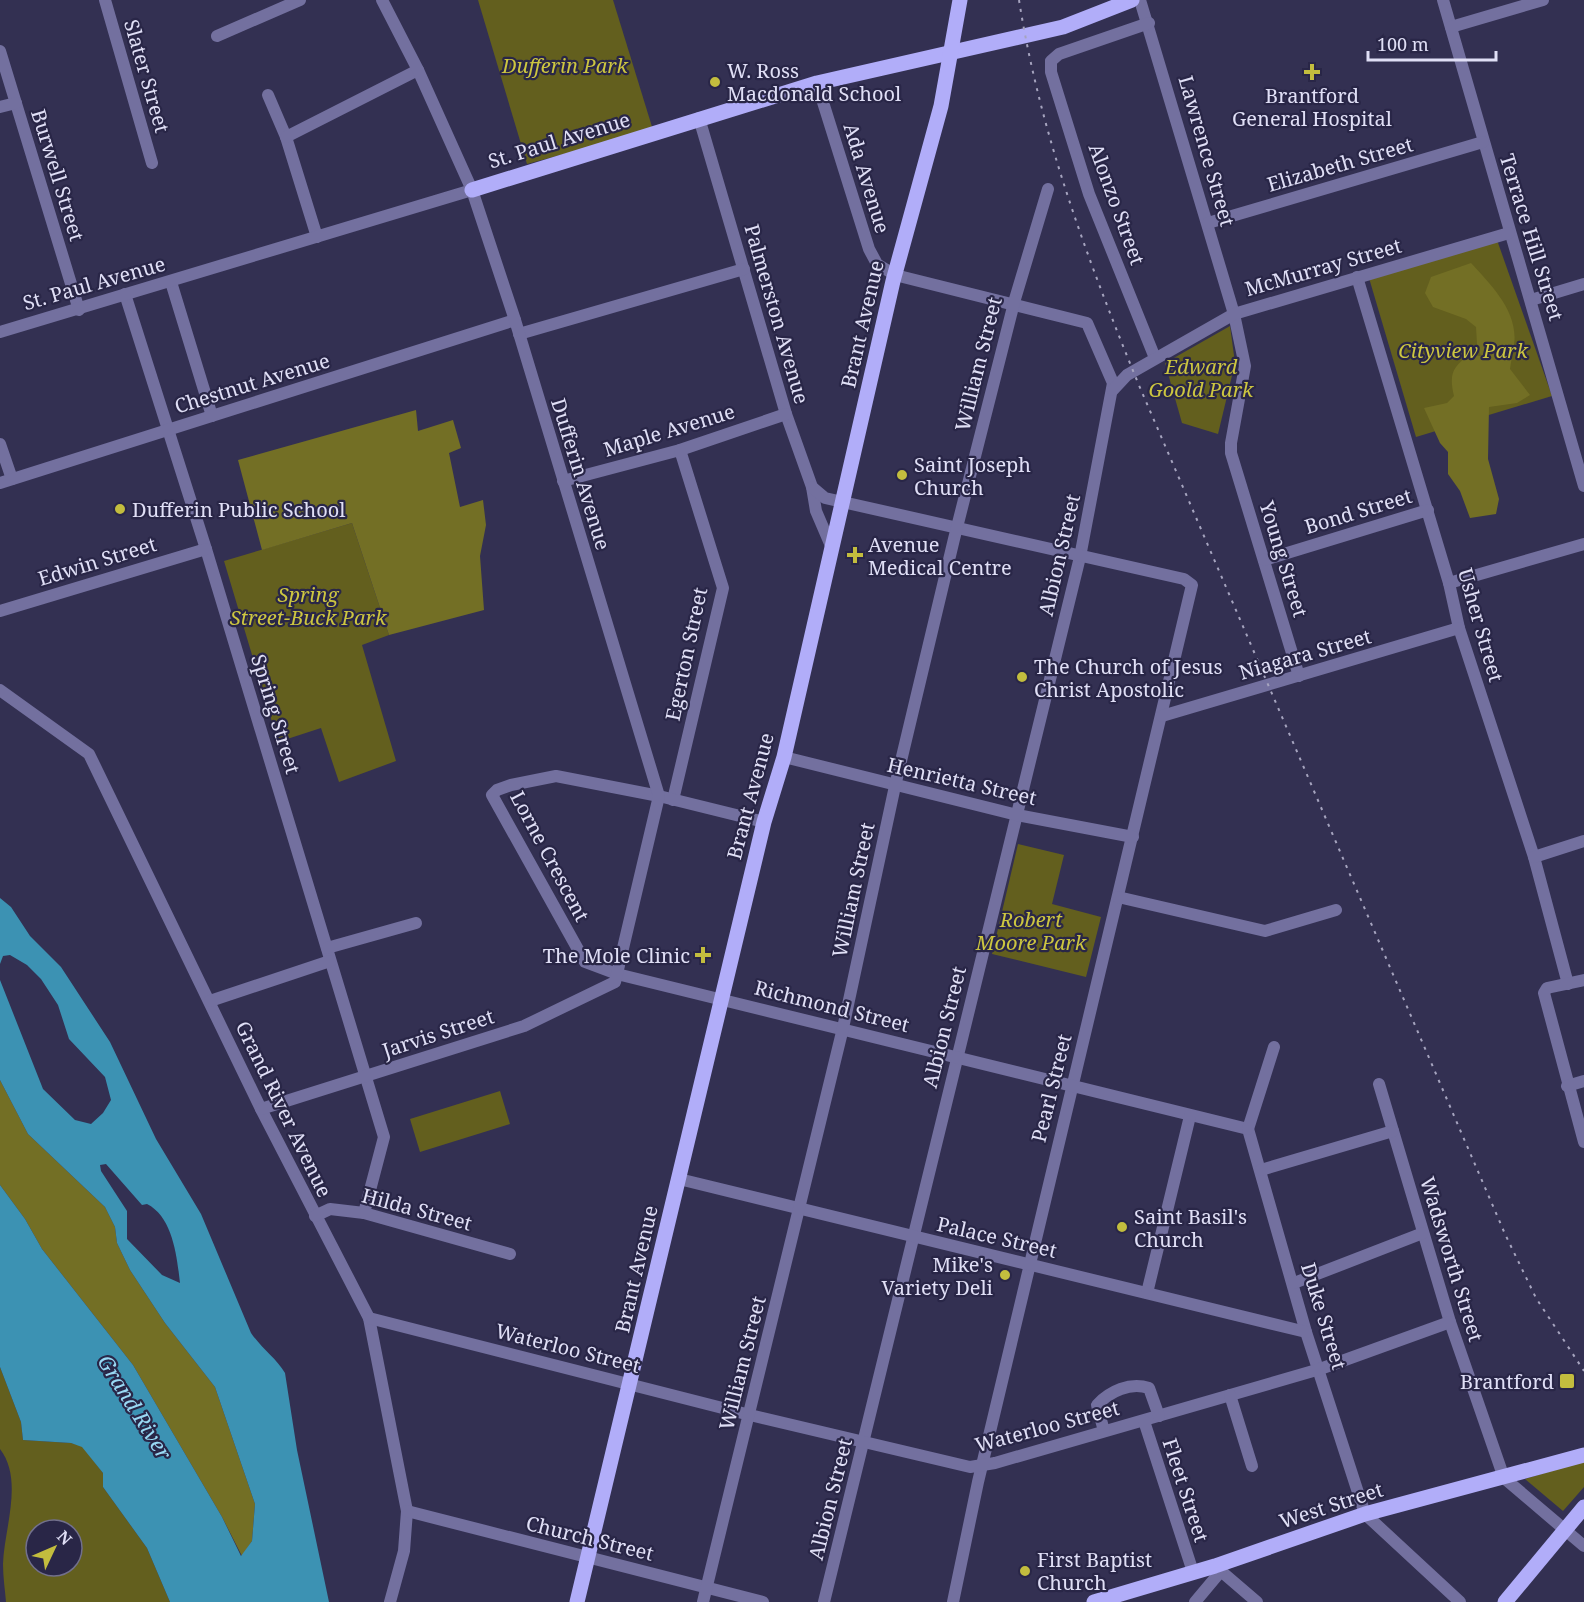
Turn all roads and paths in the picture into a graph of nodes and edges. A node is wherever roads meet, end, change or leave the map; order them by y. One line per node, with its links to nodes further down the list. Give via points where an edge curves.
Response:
1 (105, 0): 22 (street, Slater Street)
2 (300, 0): 11 (street)
3 (382, 0): 14 (street, Dufferin Avenue)
4 (960, 0): 13 (main road, Brant Avenue)
5 (1132, 0): 13 (main road, St. Paul Avenue, via 1063,27)
6 (1140, 0): 9 (street, Lawrence Street)
7 (1443, 0): 10 (street, Terrace Hill Street)
8 (1543, 0): 10 (street)
9 (1149, 23): 25 (street, Lawrence Street); 41 (street, Alonzo Street, via 1059,54 1051,62 1051,72 1089,194)
10 (1451, 27): 21 (street, Terrace Hill Street)
11 (217, 36)
12 (0, 51): 17 (street, Burwell Street)
13 (952, 51): 15 (main road, St. Paul Avenue); 29 (main road, Brant Avenue)
14 (417, 70): 20 (street); 24 (street, Dufferin Avenue)
15 (817, 83): 19 (main road, St. Paul Avenue); 29 (street, Ada Avenue, via 869,249 877,264)
16 (268, 95): 20 (street)
17 (16, 103): 18 (street); 36 (street, Burwell Street)
18 (0, 107)
19 (699, 118): 24 (main road, St. Paul Avenue); 28 (street, Palmerston Avenue)
20 (286, 137): 27 (street)
21 (1483, 142): 25 (street, Elizabeth Street); 26 (street, Terrace Hill Street)
22 (152, 163)
23 (1048, 189): 35 (street, William Street)
24 (472, 190): 27 (street, St. Paul Avenue); 38 (street, Dufferin Avenue)
25 (1208, 223): 37 (street, Lawrence Street)
26 (1509, 233): 30 (street, McMurray Street); 34 (street, Terrace Hill Street)
27 (317, 237): 31 (street, St. Paul Avenue)
28 (744, 269): 40 (street); 44 (street, Palmerston Avenue)
29 (895, 275): 35 (street); 53 (main road, Brant Avenue)
30 (1357, 277): 37 (street, McMurray Street); 54 (street, Usher Street)
31 (171, 282): 33 (street, St. Paul Avenue); 45 (street)
32 (1584, 284): 34 (street)
33 (125, 294): 36 (street, St. Paul Avenue); 46 (street, Spring Street)
34 (1531, 300): 51 (street, Terrace Hill Street)
35 (1014, 301): 42 (street, Albion Street, via 1087,323); 55 (street, William Street)
36 (79, 309): 39 (street, St. Paul Avenue)
37 (1234, 314): 41 (street, McMurray Street); 60 (street, Young Street, via 1245,366 1231,453)
38 (515, 320): 40 (street, Dufferin Avenue); 45 (street, Chestnut Avenue)
39 (0, 332)
40 (519, 334): 50 (street, Dufferin Avenue)
41 (1155, 358): 42 (street, McMurray Street); 43 (street, McMurray Street, via 1146,367 1127,375)
42 (1108, 371): 43 (street, Albion Street)
43 (1113, 390): 59 (street, Albion Street)
44 (786, 414): 48 (street, Maple Avenue); 52 (street, Palmerston Avenue)
45 (212, 416): 46 (street, Chestnut Avenue)
46 (168, 429): 49 (street, Chestnut Avenue); 58 (street, Spring Street)
47 (0, 444): 49 (street)
48 (680, 450): 50 (street, Maple Avenue); 70 (street, Egerton Street, via 723,588)
49 (6, 481)
50 (563, 481): 69 (street, Dufferin Avenue)
51 (1584, 486)
52 (812, 488): 53 (street, via 825,498); 57 (street, Palmerston Avenue, via 816,511)
53 (842, 502): 55 (street); 57 (main road, Brant Avenue)
54 (1428, 510): 60 (street, Bond Street); 61 (street, Usher Street)
55 (957, 529): 59 (street); 68 (street, William Street)
56 (1584, 544): 61 (street)
57 (831, 546): 67 (main road, Brant Avenue)
58 (206, 549): 62 (street, Edwin Street); 79 (street, Spring Street)
59 (1080, 557): 66 (street, Pearl Street, via 1184,579 1192,585); 71 (street, Albion Street)
60 (1264, 560): 64 (street, Young Street)
61 (1449, 583): 63 (street, Usher Street)
62 (0, 611)
63 (1459, 628): 64 (street, Niagara Street); 75 (street, Usher Street)
64 (1299, 676): 66 (street, Niagara Street)
65 (0, 690): 85 (street, Grand River Avenue, via 89,754)
66 (1162, 716): 73 (street, Pearl Street)
67 (784, 757): 68 (street, Henrietta Street); 72 (main road, Brant Avenue)
68 (895, 786): 71 (street, Henrietta Street); 86 (street, William Street)
69 (659, 796): 70 (street, Lorne Crescent); 81 (street); 81 (street, Lorne Crescent, via 556,776 511,785 492,795 585,962)
70 (673, 800): 72 (street, Lorne Crescent)
71 (1017, 815): 73 (street, Henrietta Street); 88 (street, Albion Street)
72 (764, 822): 84 (main road, Brant Avenue)
73 (1133, 837): 76 (street, Pearl Street)
74 (1584, 841): 75 (street)
75 (1534, 857): 83 (street, Usher Street)
76 (1118, 897): 77 (street, via 1265,931); 93 (street, Pearl Street)
77 (1336, 910)
78 (416, 923): 79 (street)
79 (327, 948): 80 (street, Spring Street)
80 (330, 961): 85 (street); 89 (street, Spring Street)
81 (617, 974): 84 (street, Lorne Crescent); 89 (street, Jarvis Street, via 615,982 524,1026)
82 (1584, 980): 83 (street)
83 (1568, 984): 92 (street, via 1547,988 1544,998)
84 (721, 999): 86 (street, Richmond Street); 100 (main road, Brant Avenue)
85 (210, 1001): 94 (street, Grand River Avenue)
86 (843, 1028): 88 (street, Richmond Street); 101 (street, William Street)
87 (1274, 1047): 96 (street)
88 (956, 1056): 93 (street, Richmond Street); 105 (street, Albion Street)
89 (366, 1077): 94 (street, Jarvis Street); 102 (street, Spring Street, via 384,1137)
90 (1584, 1081): 92 (street)
91 (1379, 1084): 97 (street, Wadsworth Street)
92 (1567, 1086): 98 (street)
93 (1072, 1087): 95 (street, Richmond Street); 107 (street, Pearl Street)
94 (261, 1109): 103 (street, Grand River Avenue)
95 (1190, 1116): 96 (street, Richmond Street); 109 (street)
96 (1248, 1129): 99 (street, Duke Street)
97 (1393, 1131): 99 (street); 104 (street, Wadsworth Street)
98 (1584, 1142)
99 (1261, 1170): 108 (street, Duke Street)
100 (679, 1179): 101 (street, Palace Street); 114 (main road, Brant Avenue)
101 (800, 1210): 105 (street, Palace Street); 116 (street, William Street)
102 (364, 1214): 103 (street, Hilda Street, via 330,1209); 106 (street, Hilda Street)
103 (315, 1216): 110 (street, Grand River Avenue)
104 (1424, 1233): 108 (street); 111 (street, Wadsworth Street)
105 (914, 1238): 107 (street, Palace Street); 120 (street, Albion Street)
106 (510, 1254)
107 (1030, 1264): 109 (street, Palace Street); 122 (street, Pearl Street)
108 (1294, 1283): 112 (street, Duke Street)
109 (1147, 1293): 112 (street, Palace Street)
110 (369, 1318): 114 (street, Waterloo Street); 126 (street, Grand River Avenue)
111 (1450, 1322): 113 (street, Waterloo Street); 124 (street, Wadsworth Street)
112 (1306, 1332): 113 (street, Duke Street)
113 (1320, 1369): 115 (street, Waterloo Street); 127 (street, Duke Street)
114 (630, 1384): 116 (street, Waterloo Street); 130 (main road, Brant Avenue)
115 (1230, 1395): 117 (street, Waterloo Street); 123 (street)
116 (750, 1415): 120 (street, Waterloo Street); 133 (street, William Street)
117 (1159, 1416): 118 (street, Waterloo Street); 119 (street, via 1149,1388 1138,1384 1108,1394 1097,1405)
118 (1144, 1420): 119 (street, Waterloo Street); 132 (street, Fleet Street)
119 (1104, 1431): 122 (street, Waterloo Street)
120 (864, 1440): 122 (street, Waterloo Street, via 970,1467); 138 (street, Albion Street)
121 (1584, 1455): 124 (main road, West Street)
122 (982, 1465): 139 (street, Pearl Street)
123 (1252, 1466)
124 (1504, 1478): 127 (main road, West Street); 128 (street)
125 (1584, 1507): 128 (main road)
126 (407, 1510): 130 (street, Church Street); 134 (street, Grand River Avenue, via 404,1551)
127 (1365, 1514): 131 (main road, West Street); 143 (street)
128 (1565, 1529): 129 (street); 144 (main road)
129 (1584, 1546)
130 (588, 1558): 133 (street, Church Street); 135 (main road, Brant Avenue)
131 (1218, 1568): 132 (main road, West Street); 141 (street); 142 (street)
132 (1193, 1572): 140 (main road, West Street)
133 (707, 1586): 136 (street, William Street); 137 (street, Church Street)
134 (390, 1602)
135 (577, 1602)
136 (703, 1602)
137 (763, 1602)
138 (824, 1602)
139 (953, 1602)
140 (1094, 1602)
141 (1195, 1602)
142 (1257, 1602)
143 (1460, 1602)
144 (1505, 1602)

